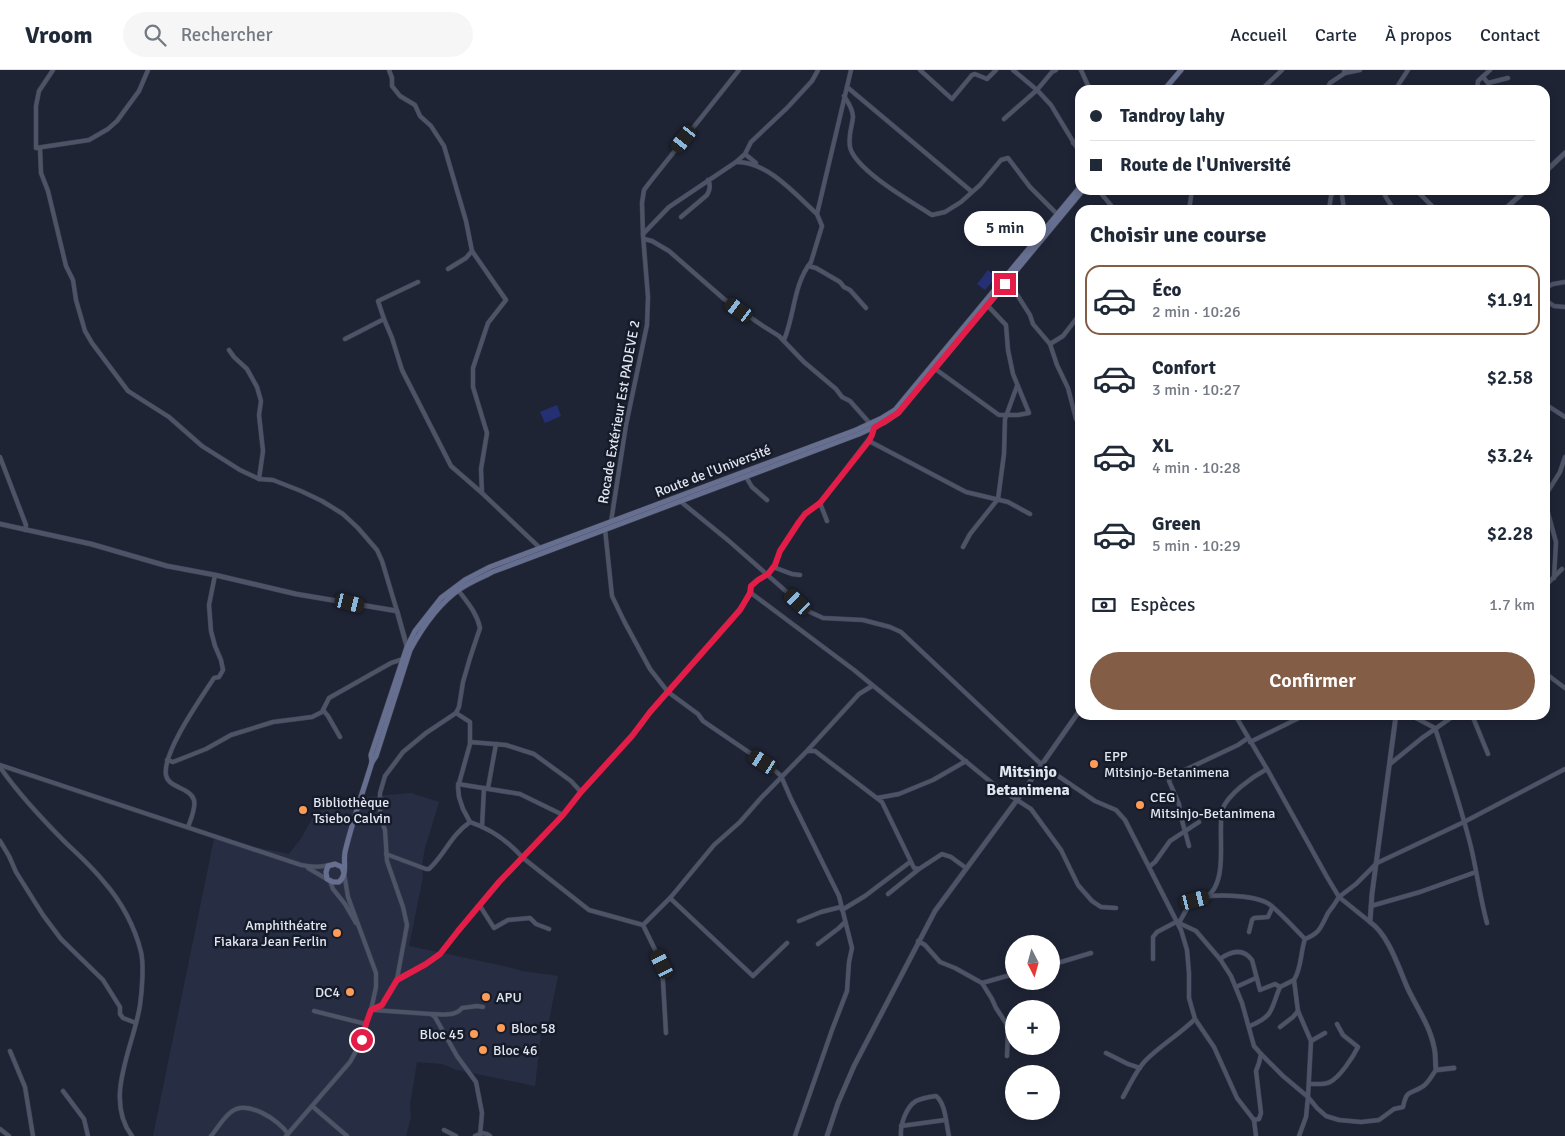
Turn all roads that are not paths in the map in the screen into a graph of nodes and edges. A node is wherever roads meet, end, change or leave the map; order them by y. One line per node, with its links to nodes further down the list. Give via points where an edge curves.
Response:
1 (53, 70): 36 (street, via 39,91 36,106 36,148)
2 (148, 70): 36 (street, via 139,91 108,129 89,140)
3 (389, 70): 58 (street, via 392,86 400,96 415,105 444,146)
4 (739, 70): 57 (street, Rocade Extérieur Est PADEVE 2, via 644,190)
5 (818, 70): 37 (street, via 794,101 751,142)
6 (851, 70): 30 (street)
7 (920, 70): 8 (street, via 952,99 975,74 988,79)
8 (996, 70)
9 (1013, 70): 19 (street)
10 (1056, 70): 31 (street)
11 (1082, 70): 23 (street)
12 (1176, 70): 24 (main road)
13 (1181, 70): 25 (main road)
14 (1282, 70): 26 (street)
15 (1360, 70): 18 (street)
16 (1408, 70): 28 (street)
17 (1490, 70): 20 (street)
18 (1344, 71): 27 (street)
19 (1018, 72): 31 (street)
20 (1483, 77): 22 (street); 29 (street)
21 (1508, 78): 22 (street)
22 (1488, 83)
23 (1087, 85)
24 (1166, 85)
25 (1167, 85)
26 (1266, 85)
27 (1329, 85)
28 (1399, 85)
29 (1478, 85)
30 (847, 87): 32 (street); 43 (street)
31 (1037, 90): 33 (street); 34 (street, via 1051,105)
32 (844, 96): 43 (street, via 853,117 850,140 853,155 881,182 932,215 945,212); 54 (street)
33 (1004, 118)
34 (1073, 143): 35 (street)
35 (1075, 146)
36 (40, 148): 87 (street, via 41,173 85,331 92,343 128,391 169,418 213,454)
37 (745, 154): 39 (street); 40 (street)
38 (1564, 157): 41 (street)
39 (736, 162): 40 (street); 42 (street)
40 (759, 166): 54 (street)
41 (1550, 168)
42 (708, 180): 56 (street, via 710,190 707,195); 57 (street, via 669,208)
43 (971, 191): 55 (street, via 1002,160 1008,158 1030,187)
44 (1075, 193): 55 (main road, Route de l'Université)
45 (1079, 195): 63 (main road, Route de l'Université)
46 (1102, 195): 50 (street)
47 (1342, 195): 51 (street)
48 (1422, 195): 52 (street)
49 (1520, 195): 53 (street)
50 (1111, 205)
51 (1343, 205)
52 (1431, 205)
53 (1510, 205)
54 (817, 214): 59 (street, via 822,226)
55 (1057, 214): 81 (main road, Route de l'Université, via 895,410)
56 (681, 217)
57 (643, 237): 72 (street, via 669,251 724,299); 97 (street, Rocade Extérieur Est PADEVE 2, via 647,325 626,425)
58 (472, 252): 60 (street); 89 (street, via 506,300 488,323 473,368 473,386 486,433 481,469)
59 (808, 266): 68 (street, via 840,282); 72 (street, via 795,294)
60 (448, 269)
61 (418, 282): 69 (street, via 378,302)
62 (1565, 282): 64 (street)
63 (1005, 284): 66 (main road, Route de l'Université); 73 (street, via 1016,293 1033,324)
64 (1550, 286)
65 (1550, 303): 67 (street)
66 (987, 305): 75 (main road, Route de l'Université); 76 (street, via 1006,324)
67 (1565, 307)
68 (866, 308)
69 (384, 319): 71 (street); 89 (street, via 402,370 451,466)
70 (1075, 321): 73 (street, via 1064,336)
71 (345, 340)
72 (784, 340): 81 (street, via 804,362 850,401)
73 (1050, 344): 79 (street)
74 (229, 350): 87 (street, via 247,369 261,401 259,415 263,451)
75 (934, 368): 78 (street, via 1000,415); 81 (main road, Route de l'Université, via 898,413)
76 (1017, 386): 78 (street); 78 (street, via 1029,413)
77 (1550, 407): 80 (street)
78 (1006, 415): 90 (street)
79 (1075, 415)
80 (1565, 417)
81 (872, 426): 82 (main road, Route de l'Université); 83 (street)
82 (836, 440): 86 (main road, Route de l'Université); 97 (main road, Route de l'Université)
83 (869, 441): 90 (street, via 966,492); 93 (street)
84 (0, 457): 100 (street, via 26,525)
85 (1565, 457): 88 (street)
86 (746, 477): 91 (street); 92 (main road, Route de l'Université)
87 (259, 479): 112 (street, via 273,480 322,501 358,528 377,550)
88 (1550, 488)
89 (482, 494): 102 (street)
90 (998, 499): 94 (street); 101 (street)
91 (767, 500)
92 (680, 501): 99 (main road, Route de l'Université); 105 (street)
93 (820, 503): 96 (street); 103 (street, via 805,514)
94 (1030, 514)
95 (1550, 520): 108 (street, via 1556,542)
96 (827, 521)
97 (611, 522): 102 (main road, Route de l'Université)
98 (0, 524): 100 (street)
99 (605, 529): 110 (main road, Route de l'Université, via 492,572); 118 (street, via 616,607 650,669)
100 (25, 530): 106 (street)
101 (963, 547)
102 (540, 548): 113 (main road, Route de l'Université, via 490,567 455,586 426,616)
103 (772, 567): 105 (street); 107 (street)
104 (1562, 569): 108 (street)
105 (768, 574): 111 (street, via 751,586); 139 (street, via 810,612 823,618 863,620 902,632)
106 (215, 575): 112 (street, via 296,594); 135 (street, via 209,605 211,631 223,670 219,677 214,678 189,718)
107 (800, 575)
108 (1554, 578): 109 (street)
109 (1550, 582)
110 (458, 590): 120 (street, via 471,606 480,628); 137 (main road, Route de l'Université, via 429,619 410,650)
111 (750, 593): 116 (street); 118 (street, via 740,610)
112 (397, 611): 113 (street)
113 (407, 647): 114 (main road, Route de l'Université)
114 (403, 659): 119 (street, via 329,698); 137 (main road, Route de l'Université, via 371,755)
115 (1550, 677): 117 (street)
116 (872, 686): 133 (street, via 859,694); 136 (street)
117 (1565, 688)
118 (668, 692): 143 (street); 146 (street)
119 (323, 710): 129 (street); 135 (street, via 312,717 272,722 231,736 174,762)
120 (456, 713): 131 (street, via 470,722); 159 (street, via 403,752 385,776 380,792 380,816 385,830)
121 (1075, 717): 139 (street)
122 (1238, 720): 130 (street)
123 (1294, 720): 130 (street)
124 (1395, 720): 138 (street)
125 (1420, 720): 128 (street)
126 (1447, 720): 128 (street)
127 (1474, 720): 134 (street)
128 (1435, 728): 138 (street); 152 (street)
129 (340, 737)
130 (1249, 740): 141 (street); 155 (street, via 1170,777)
131 (470, 742): 132 (street); 144 (street)
132 (496, 744): 145 (street); 146 (street, via 534,754)
133 (806, 752): 143 (street); 147 (street, via 815,751)
134 (1488, 754)
135 (167, 760): 153 (street, via 169,782 185,790 194,801)
136 (966, 761): 147 (street, via 908,791); 148 (street)
137 (372, 762): 158 (main road, Route de l'Université)
138 (1390, 764): 162 (street)
139 (1042, 765): 148 (street); 165 (street, via 1095,801 1116,810 1125,820)
140 (0, 766): 153 (street); 210 (street, via 32,807 105,882 125,913 141,953 142,985)
141 (1267, 769): 172 (street, via 1244,783 1223,808 1222,862 1215,889); 173 (street)
142 (1565, 769): 152 (street)
143 (781, 776): 174 (street, via 740,822 714,845); 179 (street)
144 (458, 784): 145 (street); 150 (street, via 463,810)
145 (486, 788): 149 (street, via 520,794); 154 (street)
146 (581, 792): 149 (street)
147 (876, 798): 161 (street, via 882,802)
148 (1017, 800): 166 (street); 177 (street, via 1031,808 1061,850 1078,885 1092,901 1101,907)
149 (563, 815): 160 (street)
150 (470, 822): 154 (street); 159 (street, via 458,832 430,869)
151 (1199, 822): 155 (street)
152 (1464, 822): 162 (street); 168 (street)
153 (188, 827): 164 (street)
154 (482, 827): 160 (street, via 506,840)
155 (1186, 830): 157 (street); 165 (street, via 1170,841)
156 (0, 841): 210 (street, via 16,872 61,939 103,980 123,1018)
157 (1189, 846)
158 (345, 853): 163 (main road); 169 (main road, Route de l'Université)
159 (386, 854): 199 (street, via 407,925)
160 (523, 858): 175 (street); 185 (street, via 589,910)
161 (910, 862): 167 (street); 179 (street)
162 (1377, 863): 173 (street); 176 (street)
163 (331, 864): 164 (street); 169 (main road, via 339,864); 170 (main road, via 326,869)
164 (301, 865): 170 (street)
165 (1150, 866): 182 (street)
166 (966, 868): 167 (street, via 951,856 942,854); 190 (street)
167 (918, 869): 171 (street)
168 (1476, 872): 176 (street); 184 (street)
169 (344, 873): 170 (main road, via 339,882); 186 (street, via 348,897)
170 (330, 881): 186 (street)
171 (888, 894)
172 (1206, 897): 178 (street, via 1249,898); 182 (street, via 1195,900)
173 (1340, 897): 183 (street); 189 (street, via 1321,929)
174 (670, 898): 185 (street); 191 (street, via 753,976)
175 (480, 906): 187 (street, via 494,928 508,920 530,918); 199 (street, via 440,954)
176 (1371, 906): 183 (street)
177 (1116, 908)
178 (1272, 908): 188 (street, via 1268,917 1252,920); 189 (street)
179 (842, 909): 180 (street, via 820,912); 181 (street)
180 (799, 921)
181 (844, 922): 192 (street); 246 (street, via 852,948 847,992)
182 (1178, 922): 194 (street, via 1153,937); 195 (street, via 1196,931); 209 (street, via 1187,950 1189,998)
183 (1370, 922): 224 (street, via 1384,938 1423,1016 1434,1046)
184 (1487, 923)
185 (643, 925): 215 (street, via 662,964)
186 (360, 929): 205 (street, via 376,973)
187 (549, 929)
188 (1249, 932)
189 (1305, 939): 200 (street, via 1300,971)
190 (918, 941): 201 (street, via 926,945 940,962); 247 (street, via 854,1066)
191 (788, 943)
192 (818, 944)
193 (1091, 953): 196 (street)
194 (1153, 959)
195 (1220, 959): 198 (street, via 1236,951 1250,956); 202 (street)
196 (1060, 962)
197 (1005, 977): 201 (street)
198 (1256, 978): 202 (street); 203 (street, via 1260,990 1275,984)
199 (397, 980): 205 (street, via 382,1005)
200 (1294, 980): 203 (street); 207 (street)
201 (982, 983): 221 (street, via 1006,1023)
202 (1236, 987): 213 (street)
203 (1280, 987): 213 (street, via 1267,1017)
204 (484, 1007): 208 (street, via 470,1006 454,1014)
205 (371, 1010): 208 (street); 211 (street)
206 (314, 1011): 211 (street)
207 (1298, 1011): 214 (street); 217 (street)
208 (431, 1014): 236 (street, via 476,1082 482,1113)
209 (1194, 1019): 222 (street); 231 (street, via 1214,1047 1237,1098)
210 (136, 1023): 240 (street, via 120,1094 122,1114)
211 (366, 1024): 229 (street, via 362,1040 350,1062)
212 (1337, 1024): 225 (street, via 1343,1035 1358,1047 1345,1068 1331,1082)
213 (1250, 1026): 220 (street, via 1254,1046)
214 (1280, 1027)
215 (666, 1033)
216 (1325, 1033): 217 (street)
217 (1311, 1041): 225 (street)
218 (10, 1051): 238 (street, via 25,1087)
219 (1106, 1054): 222 (street)
220 (1260, 1054): 228 (street); 231 (street, via 1256,1071 1261,1113 1259,1119)
221 (1007, 1056)
222 (1140, 1068): 227 (street)
223 (1454, 1068): 224 (street)
224 (1436, 1070): 228 (street, via 1423,1086 1405,1098 1403,1107 1378,1120 1361,1122 1332,1118)
225 (1310, 1084): 228 (street)
226 (63, 1091): 239 (street, via 84,1119)
227 (1123, 1097)
228 (1308, 1097): 251 (street, via 1306,1117)
229 (312, 1106): 235 (street); 242 (street)
230 (945, 1120): 232 (street); 232 (street, via 936,1096 914,1102); 249 (street)
231 (1254, 1120): 250 (street)
232 (901, 1126): 248 (street)
233 (0, 1129): 237 (street)
234 (444, 1130): 243 (street)
235 (287, 1135): 241 (street, via 283,1126 274,1120 242,1107 231,1111)
236 (481, 1135): 244 (street); 245 (street, via 487,1133)
237 (9, 1136)
238 (33, 1136)
239 (88, 1136)
240 (132, 1136)
241 (211, 1136)
242 (347, 1136)
243 (456, 1136)
244 (475, 1136)
245 (490, 1136)
246 (795, 1136)
247 (827, 1136)
248 (901, 1136)
249 (949, 1136)
250 (1256, 1136)
251 (1299, 1136)

